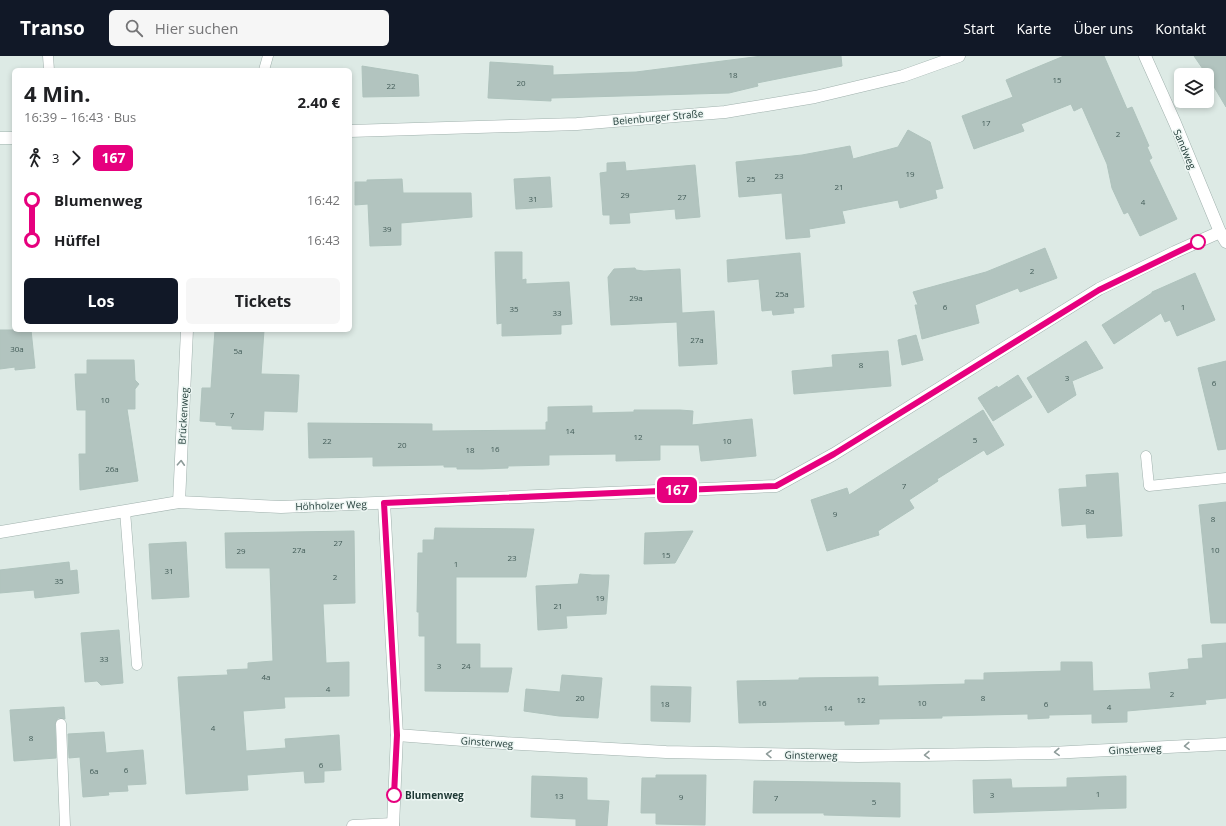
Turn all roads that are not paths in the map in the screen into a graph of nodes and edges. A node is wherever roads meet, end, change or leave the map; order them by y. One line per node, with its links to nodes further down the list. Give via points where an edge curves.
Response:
1 (48, 56): 5 (lane)
2 (268, 56): 6 (lane)
3 (959, 56): 7 (street, Beienburger Straße, via 903,76 815,97 725,112 577,124)
4 (1145, 56): 10 (street, Sandweg)
5 (49, 68)
6 (265, 68)
7 (352, 130)
8 (0, 138): 9 (street)
9 (12, 138)
10 (1223, 237): 15 (street, Höhholzer Weg, via 1175,252 1099,290 834,454 776,486)
11 (187, 332): 14 (street, Brückenweg, one-way to 11)
12 (1146, 456): 13 (lane, via 1149,486)
13 (1226, 478)
14 (179, 502): 15 (street, Höhholzer Weg, via 281,507); 16 (street, Höhholzer Weg)
15 (384, 503): 20 (street)
16 (125, 511): 17 (street, Höhholzer Weg); 18 (lane)
17 (0, 532)
18 (137, 665)
19 (61, 724): 23 (lane)
20 (397, 735): 21 (street, Ginsterweg, one-way to 20, via 1051,753 858,756 666,752); 22 (street)
21 (1226, 744)
22 (393, 825): 24 (street)
23 (66, 826)
24 (354, 826)

